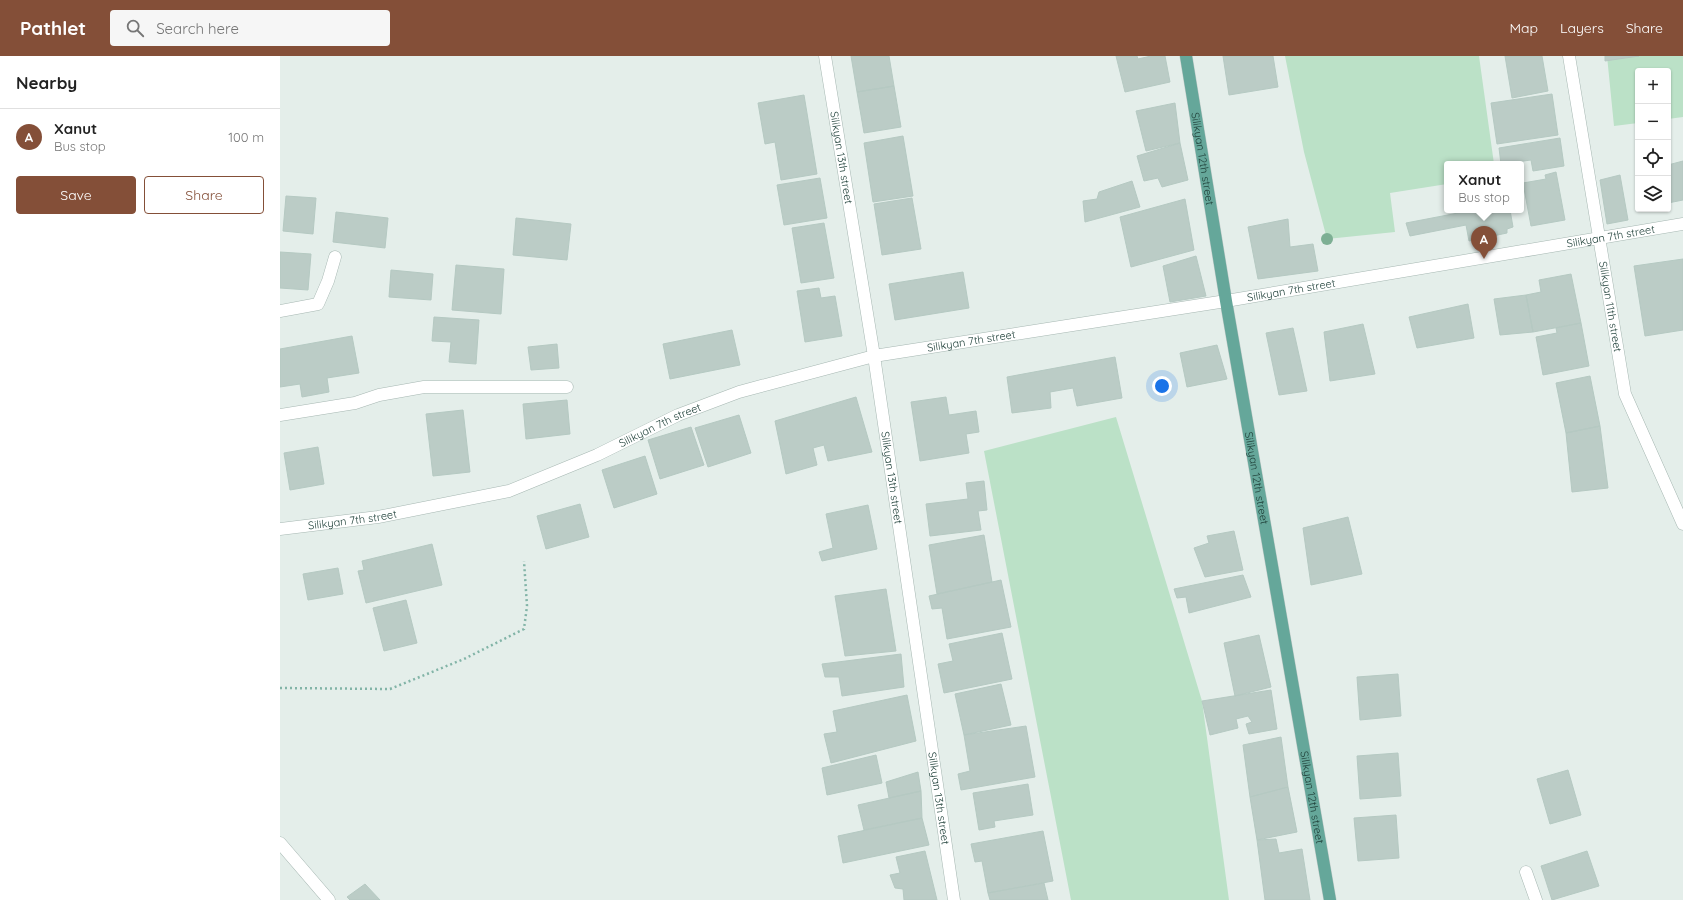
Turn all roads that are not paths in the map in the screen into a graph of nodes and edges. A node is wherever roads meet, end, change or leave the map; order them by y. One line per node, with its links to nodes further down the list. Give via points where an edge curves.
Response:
1 (826, 56): 9 (street, Silikyan 13th street)
2 (1186, 56): 7 (main road, Silikyan 12th street)
3 (1569, 56): 5 (street, Silikyan 11th street)
4 (1683, 224): 5 (street, Silikyan 7th street)
5 (1599, 239): 7 (street, Silikyan 7th street); 12 (street, Silikyan 11th street, via 1625,394)
6 (335, 257): 8 (street, via 318,304)
7 (1226, 301): 9 (street, Silikyan 7th street); 18 (main road, Silikyan 12th street)
8 (280, 310)
9 (874, 356): 13 (street, Silikyan 7th street, via 739,392 678,415 597,455 509,491 378,517); 17 (street, Silikyan 13th street)
10 (567, 387): 11 (street, via 424,387 379,395 355,403)
11 (280, 415)
12 (1683, 524)
13 (280, 529)
14 (280, 844): 16 (street)
15 (1526, 872): 19 (street)
16 (329, 900)
17 (954, 900)
18 (1330, 900)
19 (1536, 900)

